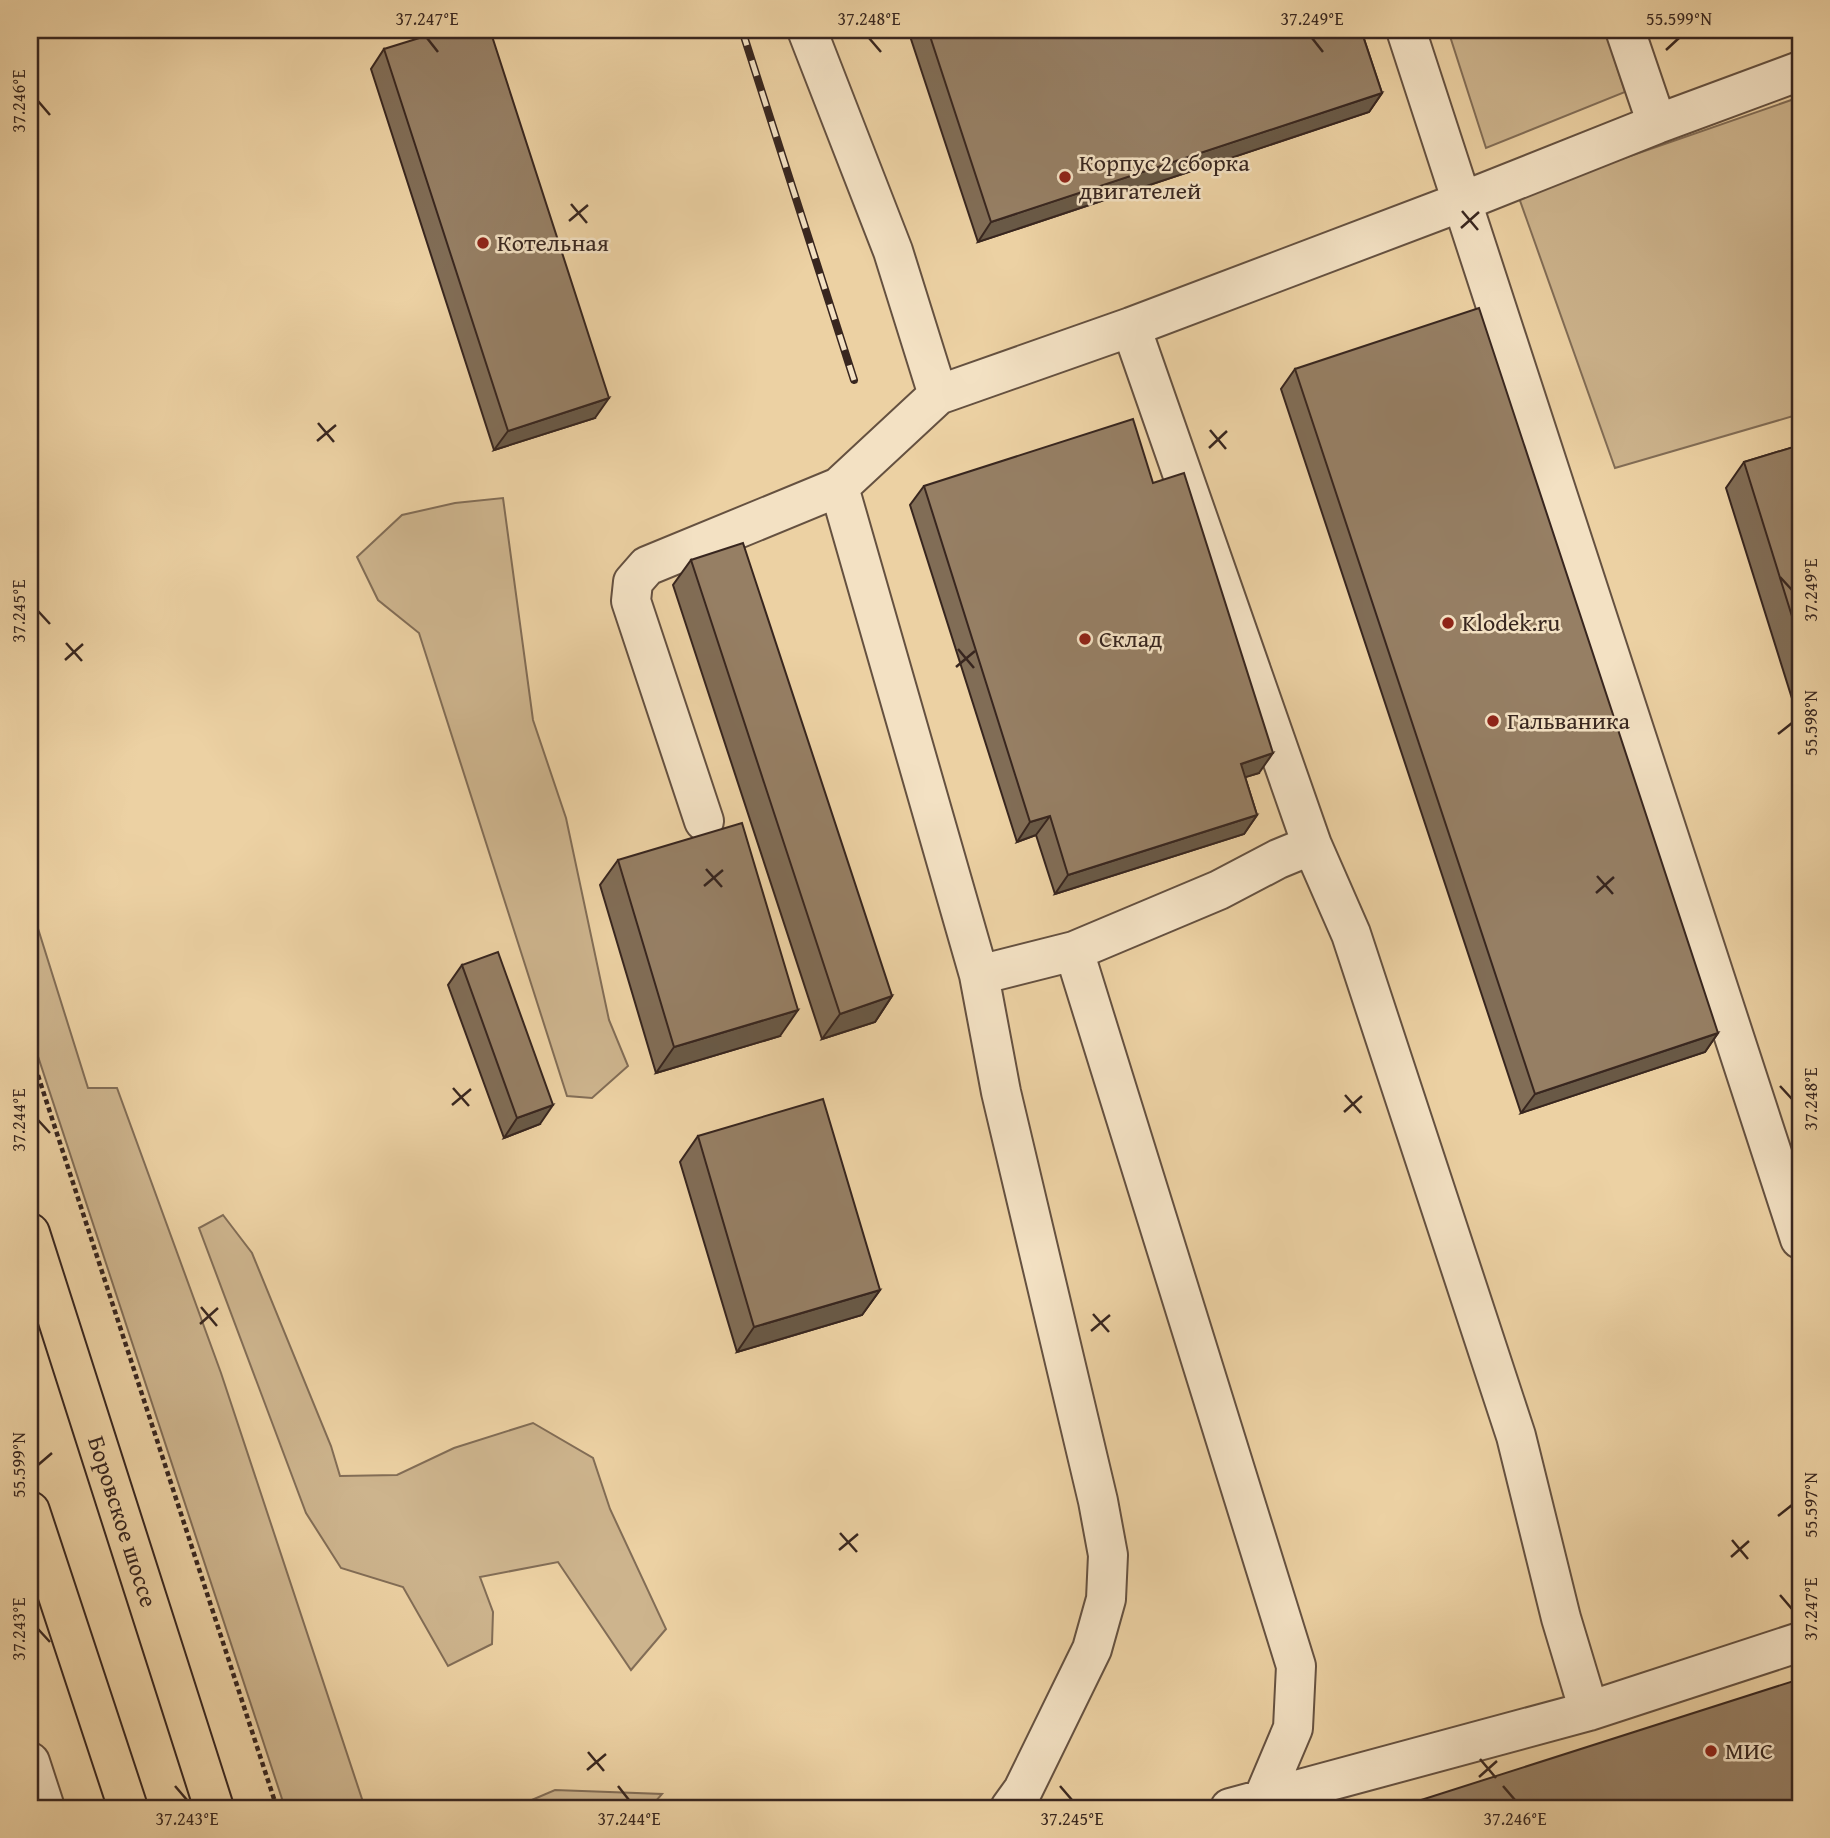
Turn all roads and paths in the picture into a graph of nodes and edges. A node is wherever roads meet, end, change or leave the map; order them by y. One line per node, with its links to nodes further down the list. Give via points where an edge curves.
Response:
1 (807, 30): 8 (lane, via 893,251)
2 (1406, 30): 6 (lane)
3 (1625, 30): 5 (lane)
4 (1800, 71): 5 (lane)
5 (1657, 124): 6 (lane)
6 (1461, 202): 7 (lane); 16 (lane)
7 (1131, 327): 8 (lane); 11 (lane)
8 (939, 395): 9 (lane)
9 (839, 487): 10 (lane, via 647,566 633,582 631,601); 13 (lane)
10 (704, 821)
11 (1312, 845): 12 (lane); 19 (lane, via 1351,934 1511,1423)
12 (1074, 951): 13 (lane); 22 (lane, via 1296,1666 1293,1728)
13 (979, 975): 21 (lane, via 1108,1555 1106,1599 1092,1649)
14 (30, 1051): 26 (path)
15 (30, 1233): 25 (main road, Боровское шоссе)
16 (1800, 1239)
17 (33, 1531): 24 (main road)
18 (1800, 1642): 19 (lane)
19 (1589, 1711): 22 (lane)
20 (30, 1762): 23 (lane)
21 (1017, 1802)
22 (1239, 1806)
23 (45, 1808)
24 (128, 1808)
25 (214, 1808)
26 (277, 1808)

